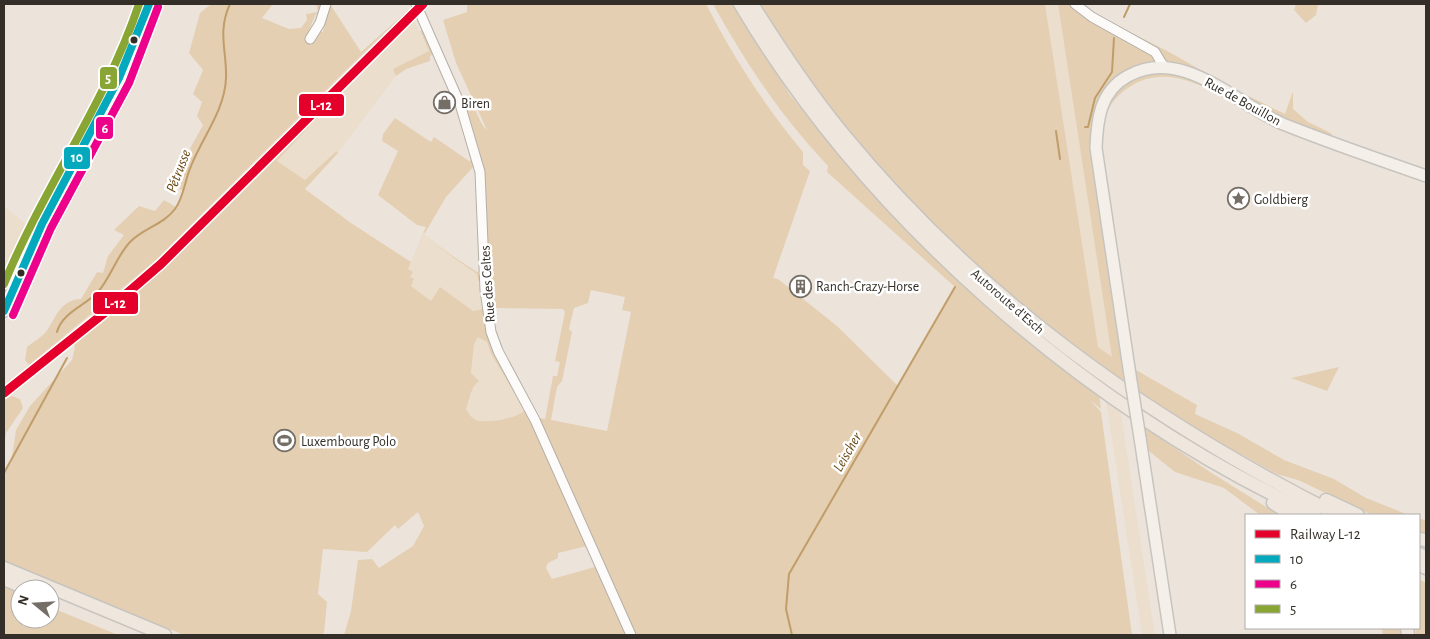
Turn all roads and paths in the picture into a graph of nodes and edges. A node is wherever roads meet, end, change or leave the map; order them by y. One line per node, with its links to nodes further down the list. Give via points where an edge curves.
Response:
1 (149, 4): 10 (main road, via 114,91)
2 (326, 4): 7 (street)
3 (416, 4): 20 (street, Rue des Celtes, via 460,104 480,172 490,332 535,420)
4 (740, 4): 12 (highway, Autoroute d'Esch, via 773,58 828,132 905,220 948,262 1076,370)
5 (752, 4): 15 (highway, Autoroute d'Esch, via 839,130 915,215 1034,324 1103,376 1241,463)
6 (1075, 4): 8 (street, via 1155,52)
7 (310, 39)
8 (1164, 67): 9 (main road, Rue de Bouillon, via 1202,78 1281,123); 21 (main road, Rue de Bouillon, bridge, via 1135,72 1114,86 1102,103 1096,128 1099,176)
9 (1426, 176)
10 (8, 288): 11 (main road)
11 (4, 311)
12 (1226, 471): 13 (highway); 14 (highway, Autoroute d'Esch)
13 (1291, 514)
14 (1313, 514)
15 (1352, 514)
16 (4, 568): 19 (highway)
17 (60, 602): 18 (highway)
18 (142, 635)
19 (164, 635)
20 (631, 635)
21 (1170, 635)

